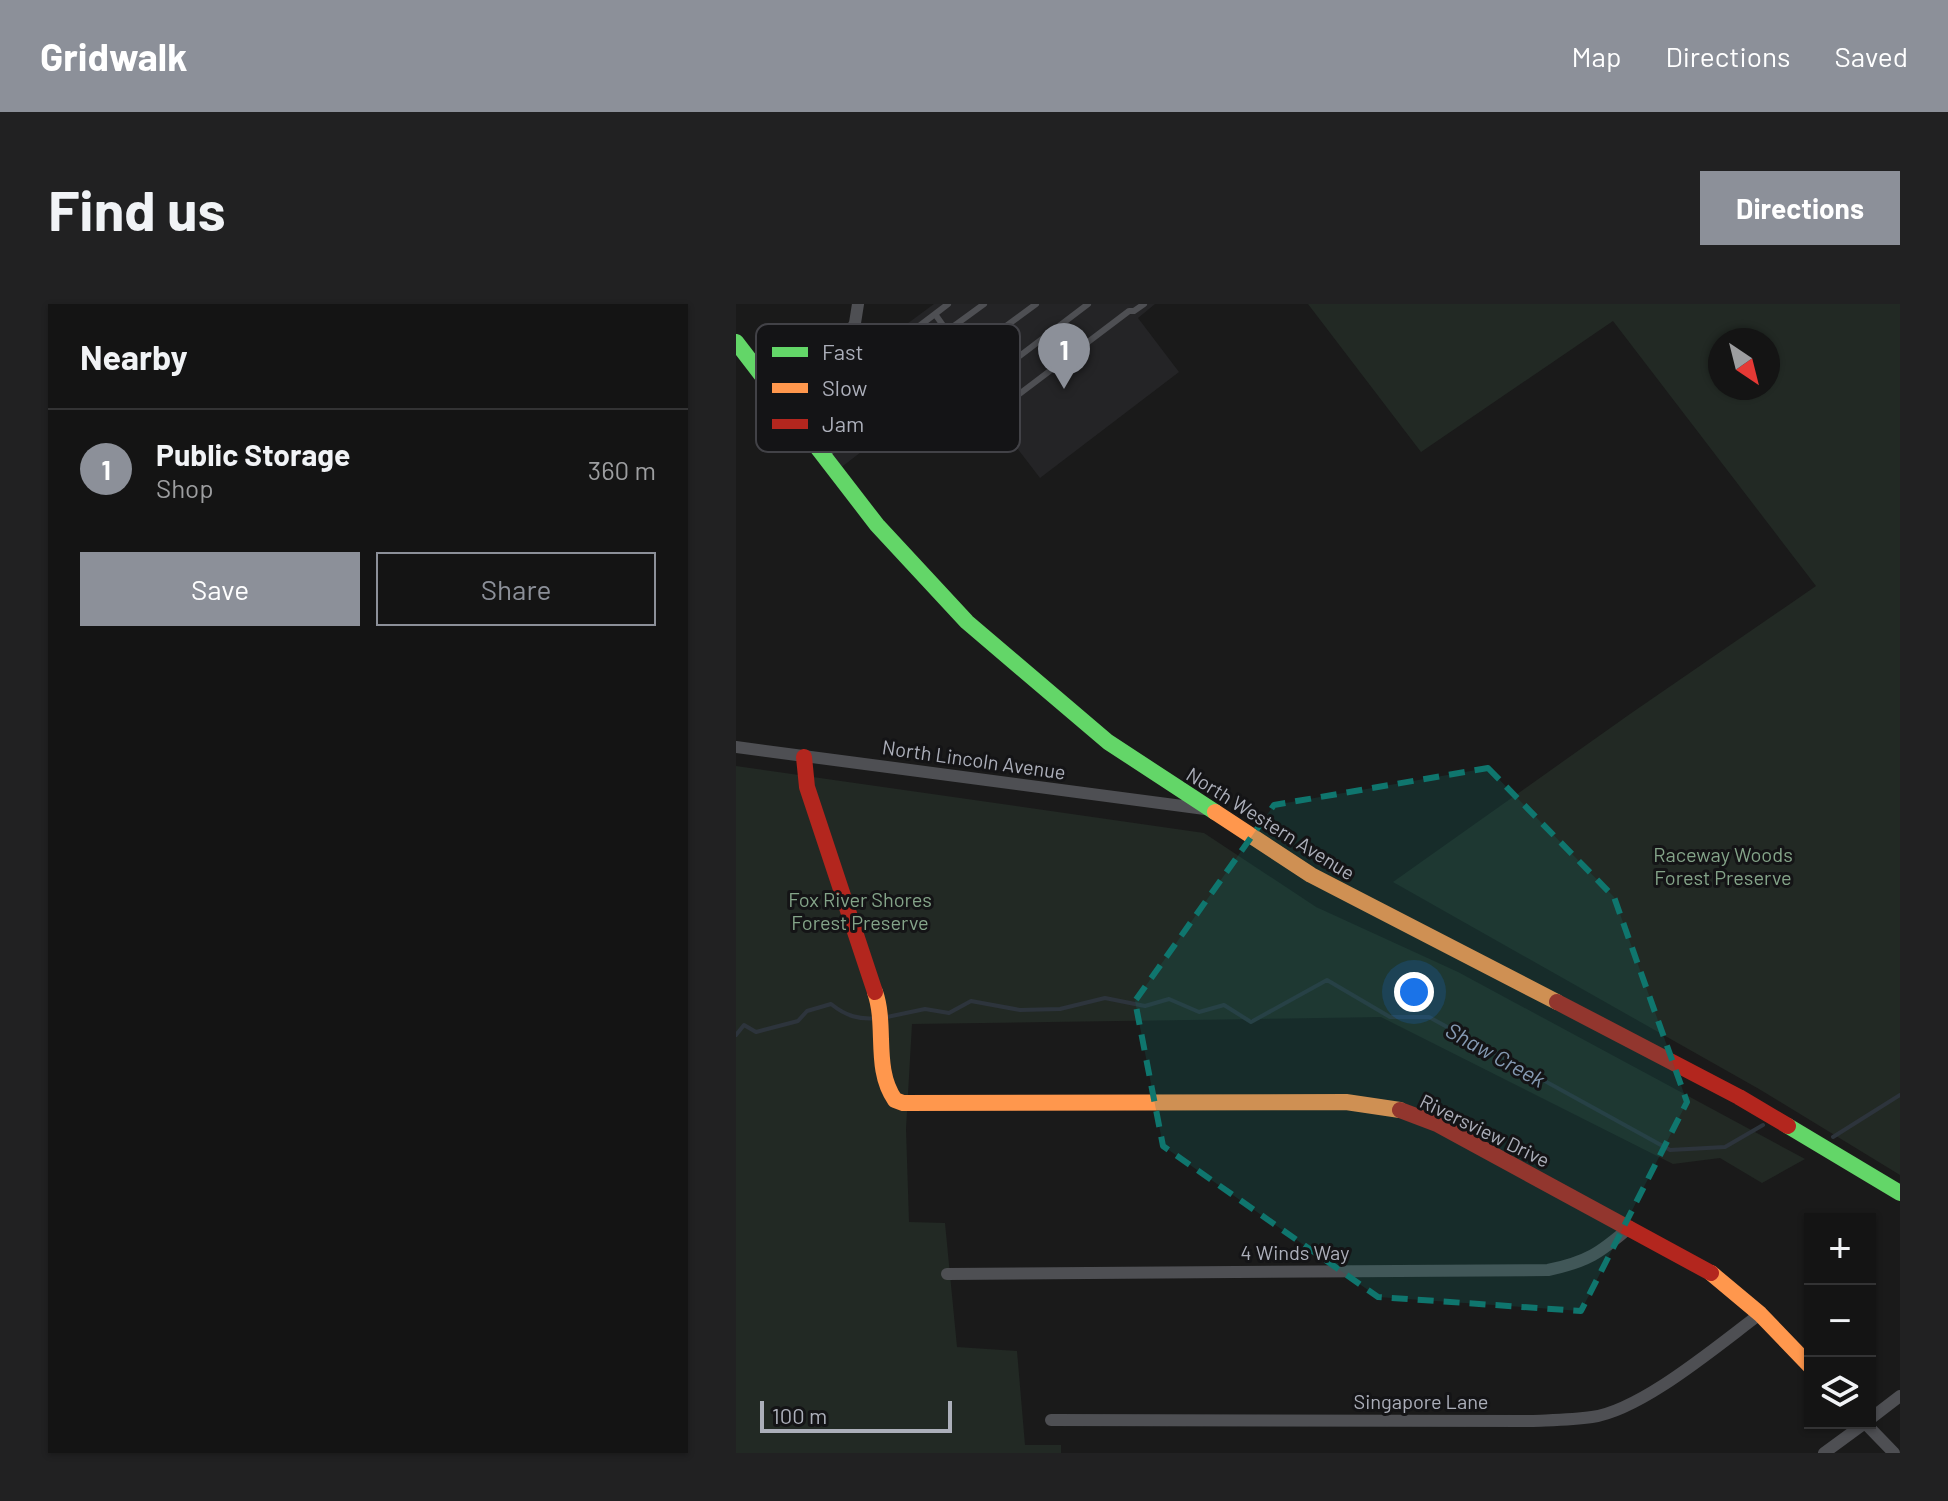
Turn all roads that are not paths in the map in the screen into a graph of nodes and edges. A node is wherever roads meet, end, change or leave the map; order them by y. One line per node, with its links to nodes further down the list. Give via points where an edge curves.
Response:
1 (858, 304): 10 (street)
2 (948, 304): 9 (lane)
3 (984, 304): 13 (lane)
4 (1036, 304): 14 (lane)
5 (1088, 304): 16 (lane)
6 (1124, 304): 8 (lane)
7 (1144, 304): 8 (lane)
8 (1129, 311): 18 (lane)
9 (935, 314): 11 (lane); 12 (lane)
10 (854, 324)
11 (922, 324)
12 (942, 324)
13 (958, 324)
14 (1007, 324)
15 (736, 342): 17 (main road, North Western Avenue)
16 (1020, 356)
17 (756, 370)
18 (1020, 393)
19 (819, 452): 21 (main road, North Western Avenue)
20 (830, 452): 21 (lane)
21 (823, 457): 24 (main road, North Western Avenue, via 877,525 967,622 1108,742)
22 (736, 747): 23 (street, North Lincoln Avenue)
23 (804, 757): 24 (street, North Lincoln Avenue); 26 (main road, Riversview Drive, via 807,787 880,1006 885,1083 893,1099 1346,1102 1391,1107 1437,1124)
24 (1207, 809): 25 (main road, North Western Avenue, via 1311,875 1739,1097)
25 (1897, 1186)
26 (1630, 1227): 27 (street, 4 Winds Way, via 1580,1263 1548,1270); 28 (main road, Riversview Drive, via 1711,1273)
27 (947, 1274)
28 (1760, 1314): 29 (main road, Riversview Drive); 32 (street, Singapore Lane, via 1648,1395 1594,1417)
29 (1804, 1360)
30 (1900, 1396): 31 (street)
31 (1876, 1414)
32 (1051, 1420)
33 (1857, 1429): 35 (street)
34 (1871, 1429): 36 (street)
35 (1824, 1453)
36 (1894, 1453)

